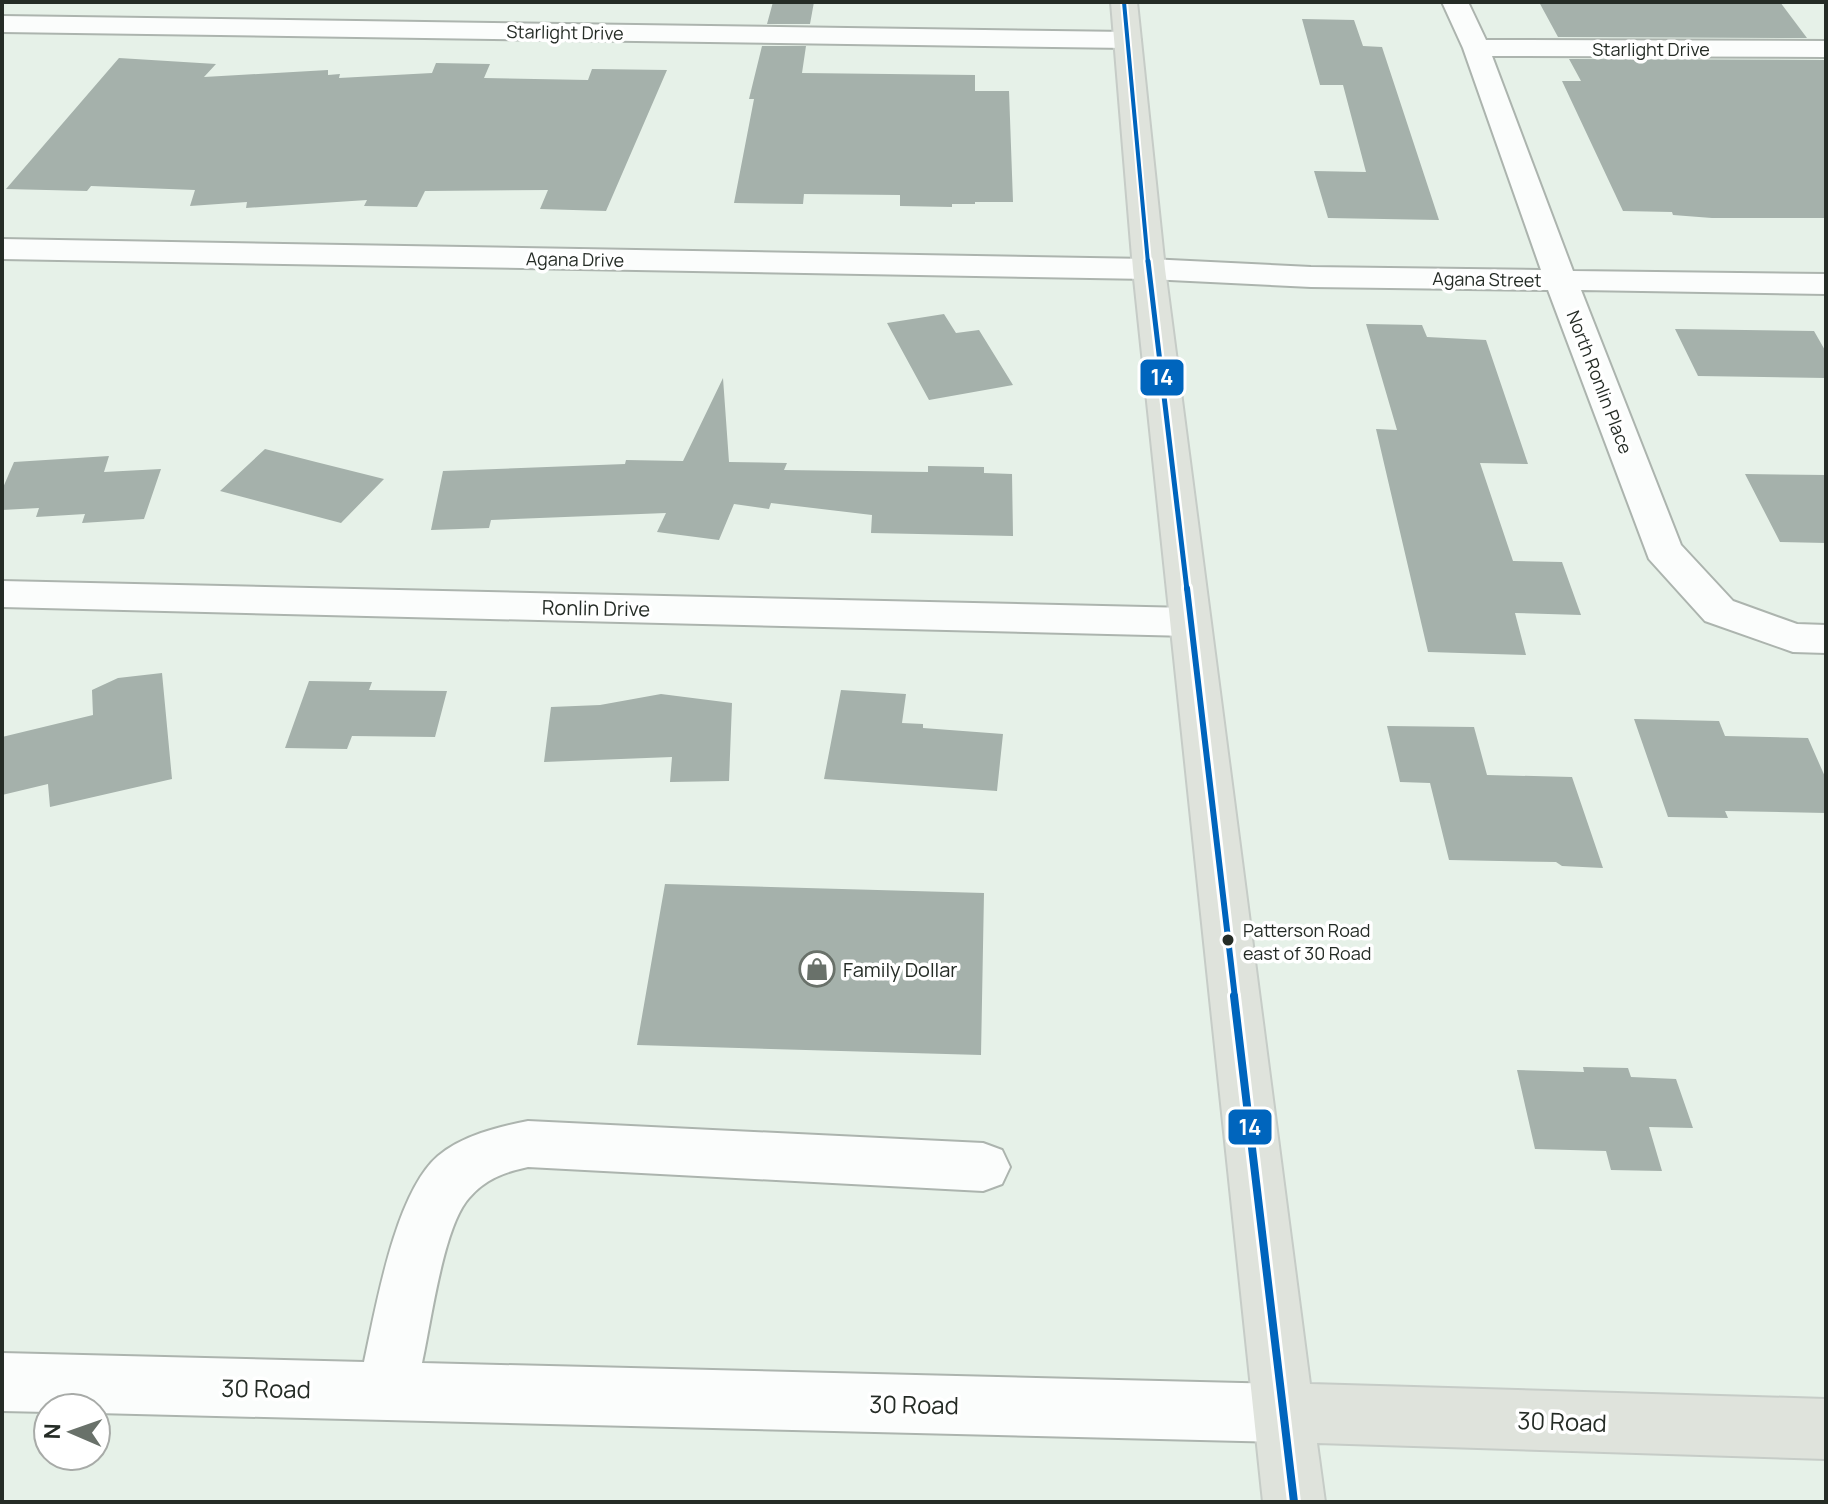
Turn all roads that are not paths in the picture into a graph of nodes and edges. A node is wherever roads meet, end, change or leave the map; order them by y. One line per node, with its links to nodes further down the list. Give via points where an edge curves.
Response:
1 (1455, 2): 4 (street, North Ronlin Place)
2 (1126, 21): 3 (street, Starlight Drive); 7 (main road)
3 (2, 24)
4 (1476, 48): 5 (street, Starlight Drive); 8 (street, North Ronlin Place)
5 (1826, 49)
6 (2, 249): 7 (street, Agana Drive)
7 (1149, 269): 8 (street, Agana Street); 11 (main road)
8 (1561, 280): 9 (street, Agana Street); 12 (street, North Ronlin Place, via 1663,550 1719,611 1793,638)
9 (1826, 284)
10 (2, 594): 11 (street, Ronlin Drive)
11 (1189, 622): 16 (main road)
12 (1826, 639)
13 (983, 1167): 15 (street, via 528,1144 497,1150 469,1163 446,1185 429,1215)
14 (2, 1382): 15 (street, 30 Road)
15 (387, 1390): 16 (street, 30 Road)
16 (1284, 1413): 17 (main road, 30 Road); 18 (main road)
17 (1826, 1429)
18 (1294, 1502)

